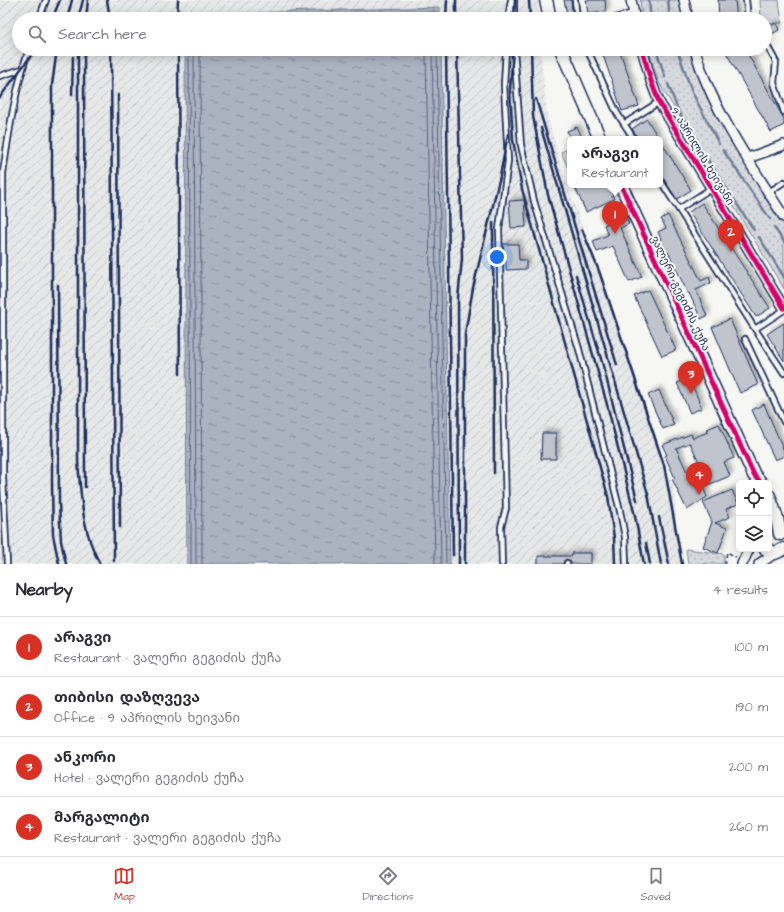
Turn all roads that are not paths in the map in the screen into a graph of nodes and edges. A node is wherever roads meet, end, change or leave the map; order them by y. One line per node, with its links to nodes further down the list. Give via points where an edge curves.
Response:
1 (46, 0): 8 (lane)
2 (513, 0): 9 (lane); 10 (lane)
3 (546, 0): 11 (street)
4 (575, 0): 12 (lane)
5 (631, 0): 13 (street)
6 (684, 0): 14 (street)
7 (746, 0): 15 (lane)
8 (42, 12)
9 (510, 12)
10 (514, 12)
11 (549, 12)
12 (576, 12)
13 (633, 12)
14 (687, 12)
15 (747, 12)
16 (772, 55): 27 (lane, via 776,62 774,83)
17 (27, 56): 24 (lane)
18 (506, 56): 51 (lane, via 504,85 508,162 499,229 506,508 501,528)
19 (515, 56): 52 (lane, via 521,146 534,201 579,349 618,503 625,537)
20 (564, 56): 29 (street)
21 (590, 56): 28 (lane)
22 (644, 56): 26 (street, 9 აპრილის ხეივანი)
23 (697, 56): 32 (street, via 721,111)
24 (22, 69): 25 (lane); 50 (lane, via 10,123 3,173 3,478)
25 (0, 76)
26 (659, 102): 28 (lane); 36 (street, 9 აპრილის ხეივანი)
27 (784, 112)
28 (624, 124): 30 (lane)
29 (599, 136)
30 (632, 136)
31 (784, 145): 32 (street)
32 (748, 158): 37 (street)
33 (784, 182): 37 (lane)
34 (663, 185): 38 (lane)
35 (622, 188): 45 (street, ვალერი გეგიძის ქუჩა)
36 (710, 189): 38 (lane); 40 (street, 9 აპრილის ხეივანი)
37 (769, 192): 39 (street)
38 (679, 209): 41 (lane)
39 (784, 217)
40 (784, 309): 41 (lane)
41 (755, 328): 43 (lane)
42 (745, 339): 44 (lane)
43 (784, 373)
44 (784, 422)
45 (756, 480)
46 (772, 504): 47 (street, via 777,518)
47 (779, 542): 53 (street)
48 (748, 552): 49 (street)
49 (743, 562)
50 (7, 564)
51 (502, 564)
52 (626, 564)
53 (759, 564)

